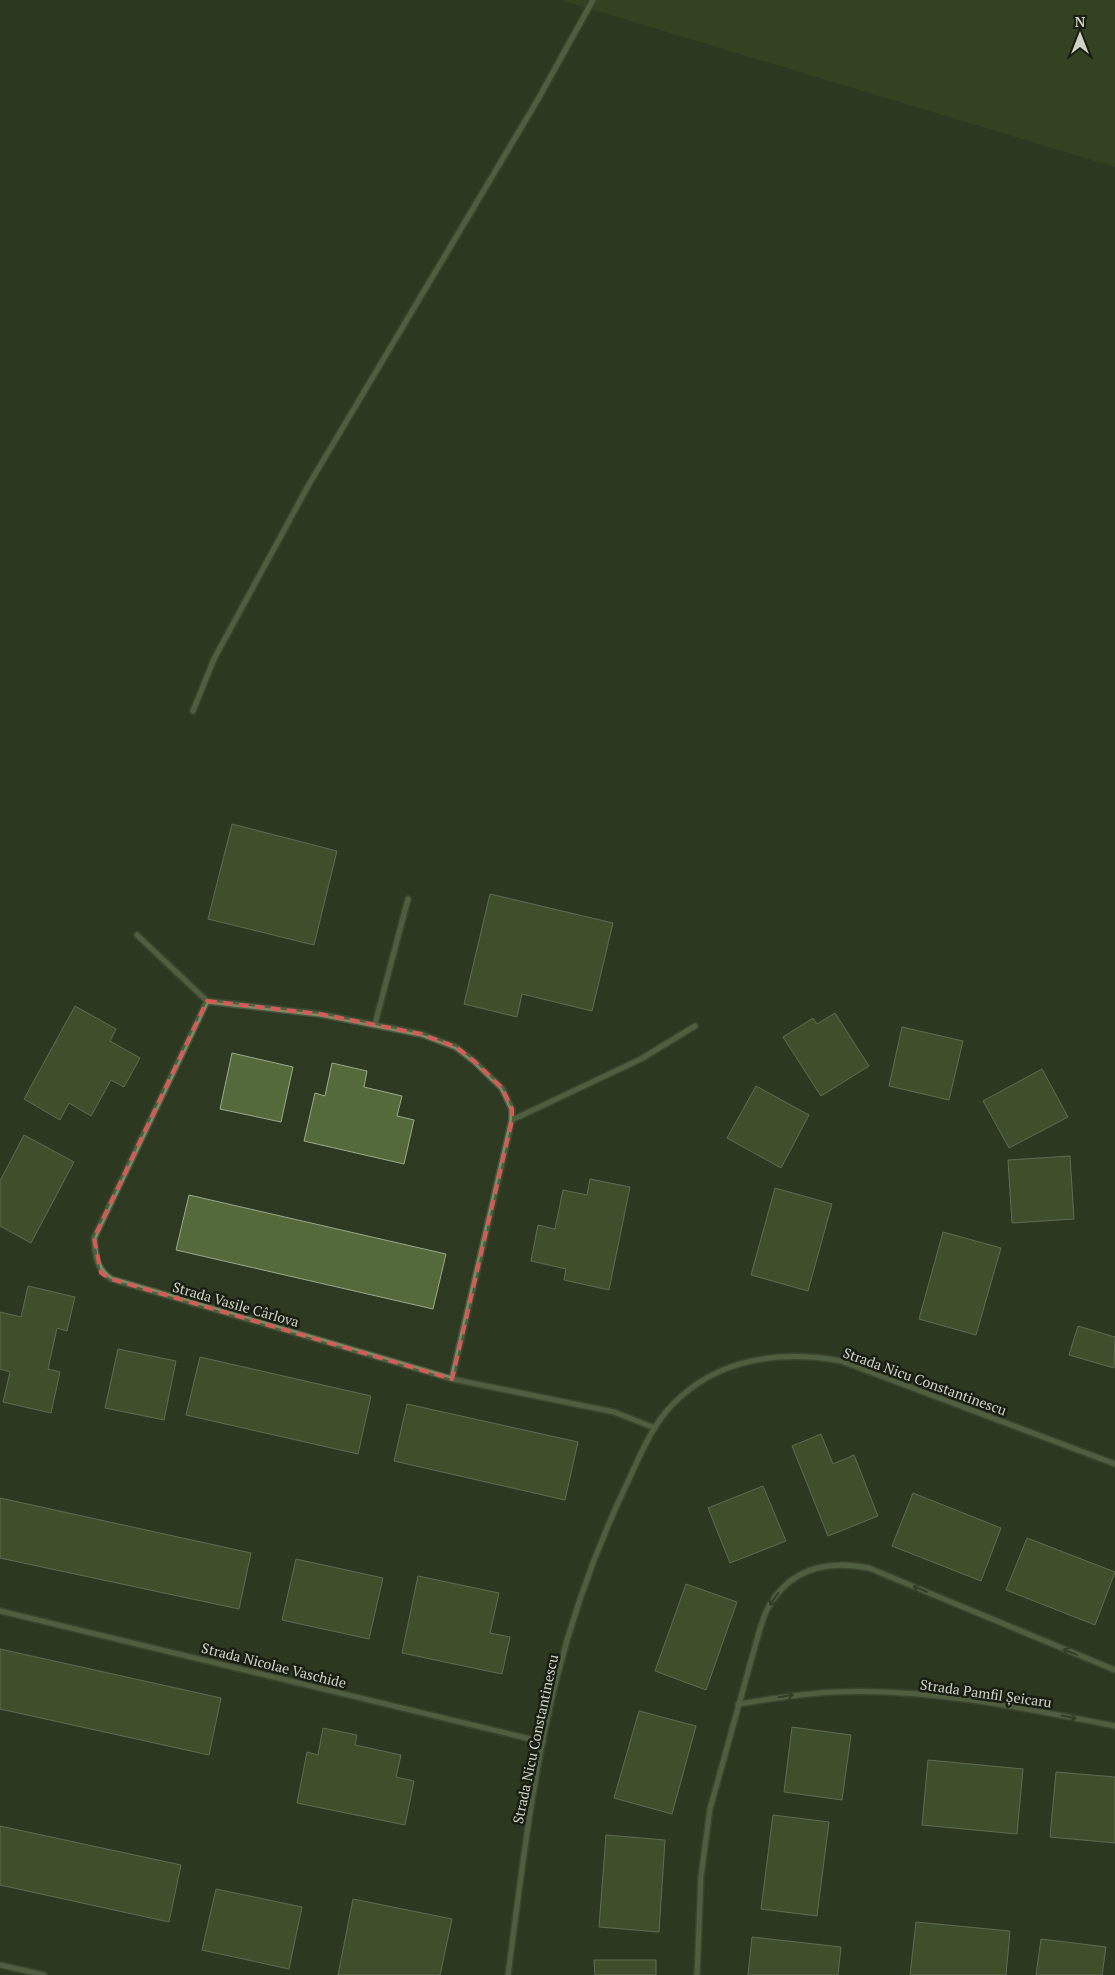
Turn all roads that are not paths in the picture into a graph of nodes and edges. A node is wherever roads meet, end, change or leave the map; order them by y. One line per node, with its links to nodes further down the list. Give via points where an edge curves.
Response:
1 (592, 0): 2 (street, via 537,101 308,486 214,659)
2 (193, 711)
3 (408, 900): 6 (street)
4 (137, 935): 5 (street)
5 (207, 1001): 6 (street); 9 (street, Strada Vasile Cârlova, via 94,1238 95,1256 101,1272 110,1279)
6 (375, 1024): 8 (street, via 421,1034 456,1047 502,1088 512,1108)
7 (695, 1026): 8 (street, via 641,1059)
8 (512, 1120): 9 (street)
9 (452, 1379): 10 (street, Strada Vasile Cârlova, via 614,1412)
10 (655, 1428): 11 (street, Strada Nicu Constantinescu, via 672,1404 714,1374 763,1358 815,1356 841,1361); 16 (street, Strada Nicu Constantinescu, via 618,1502 592,1567 556,1681)
11 (1115, 1464)
12 (0, 1611): 16 (street, Strada Nicolae Vaschide)
13 (1115, 1670): 14 (street, one-way to 14, via 869,1568 830,1564 811,1569 779,1591 768,1608)
14 (738, 1704): 15 (street, Strada Pamfil Șeicaru, one-way to 15, via 796,1695 892,1692 968,1699); 20 (street, via 704,1842)
15 (1115, 1726)
16 (543, 1742): 19 (street, Strada Nicu Constantinescu)
17 (0, 1965): 18 (street)
18 (44, 1975)
19 (508, 1975)
20 (697, 1975)

